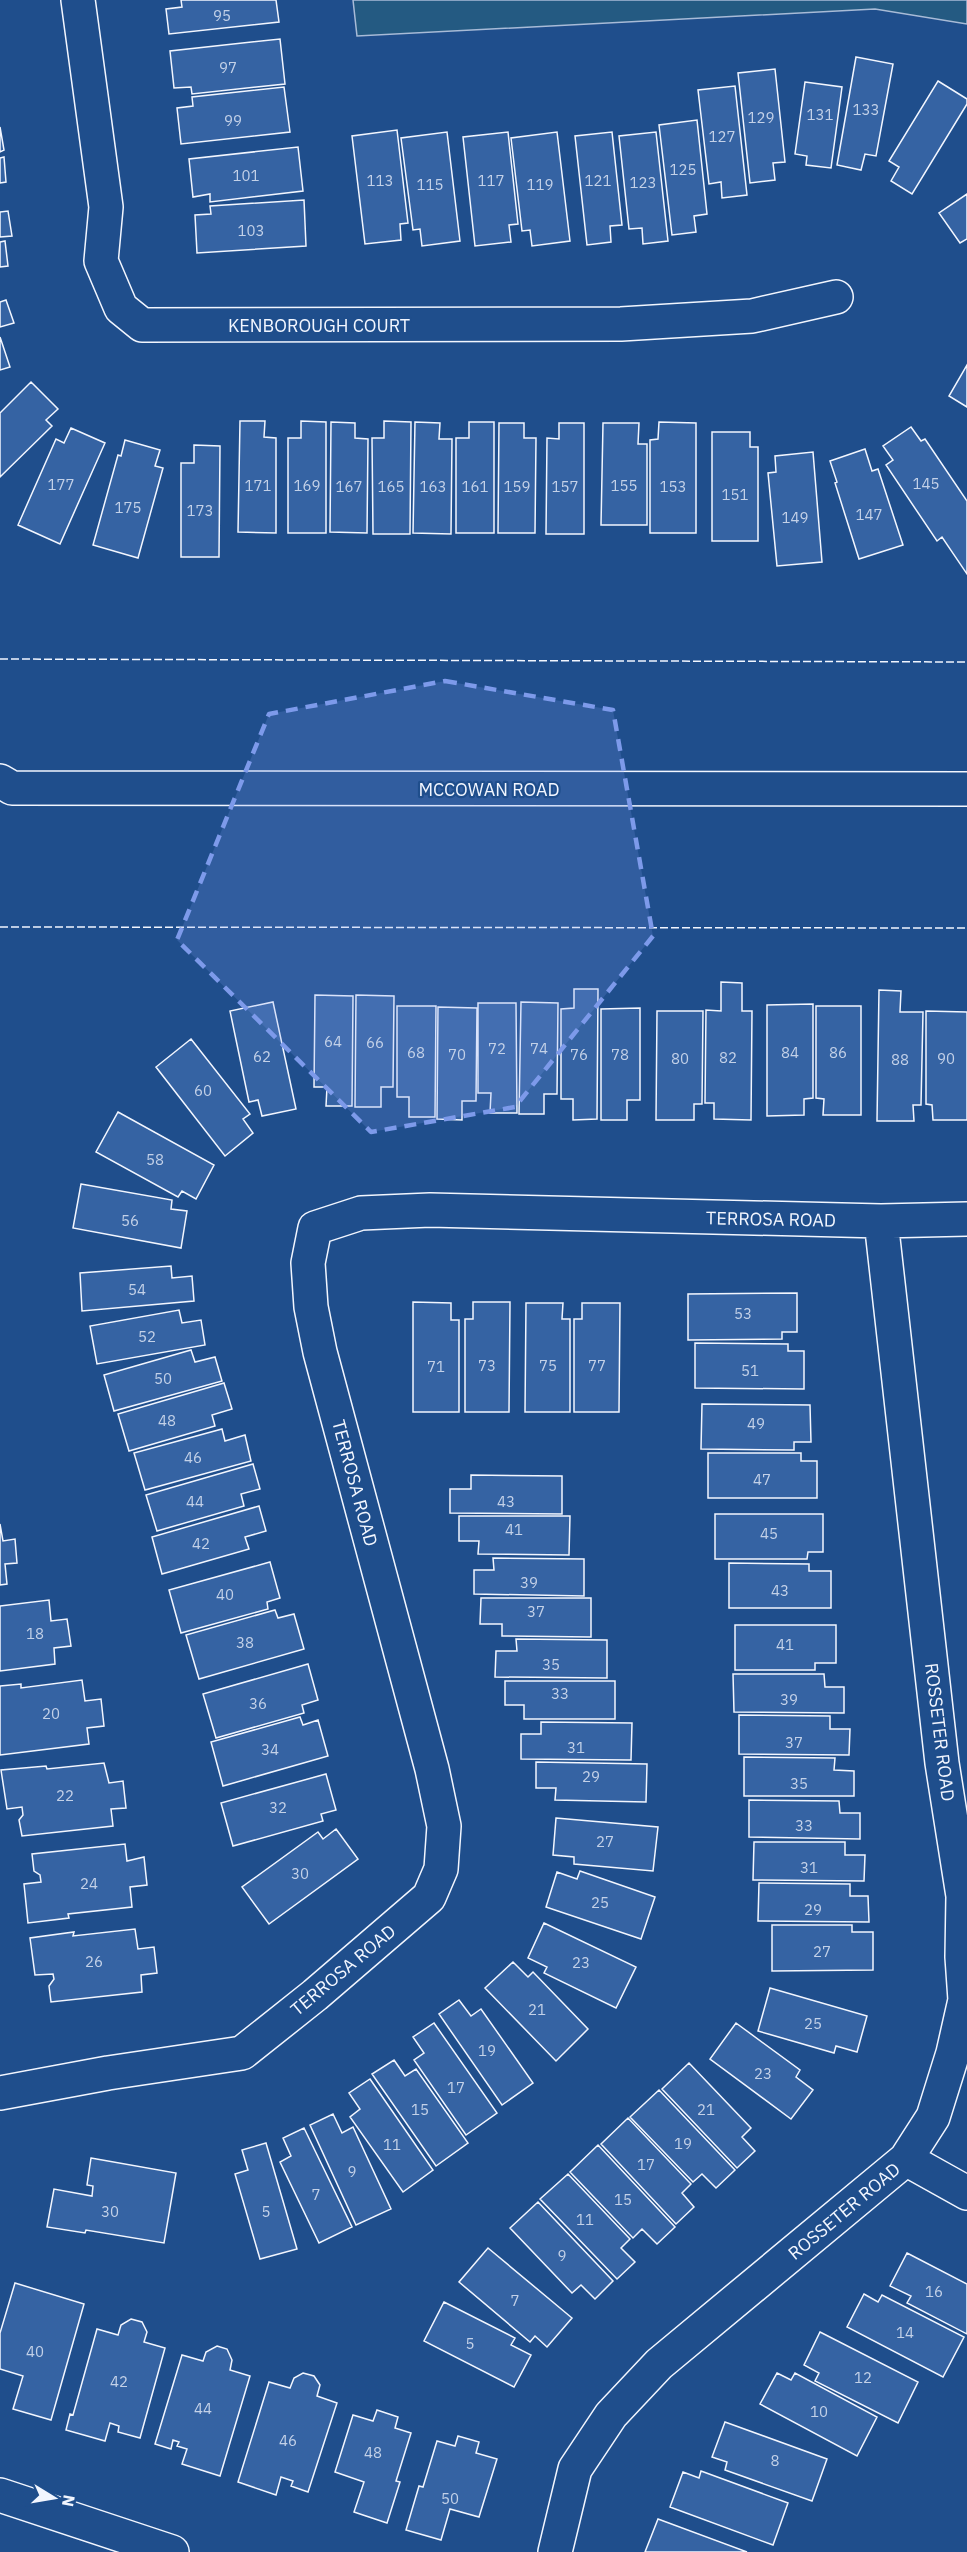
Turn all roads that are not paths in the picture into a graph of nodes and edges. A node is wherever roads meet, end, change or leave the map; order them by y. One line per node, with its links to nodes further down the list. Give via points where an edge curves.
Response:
1 (78, 0): 2 (street, KENBOROUGH COURT, via 106,207 101,261 121,308 142,325 621,324 752,315)
2 (836, 297)
3 (4, 788): 4 (street, MCCOWAN ROAD)
4 (967, 789)
5 (967, 1219): 6 (street, TERROSA ROAD)
6 (881, 1221): 7 (street, TERROSA ROAD, via 430,1210 361,1213 315,1228 308,1263 317,1340 432,1768 444,1826 441,1869 429,1897 242,2053); 8 (street, ROSSETER ROAD, via 942,1762 963,1896 965,2000 933,2117)
7 (0, 2093)
8 (906, 2159): 9 (street); 12 (street, ROSSETER ROAD, via 659,2364 611,2415 575,2469)
9 (967, 2193)
10 (0, 2495): 11 (street)
11 (172, 2552)
12 (555, 2552)

